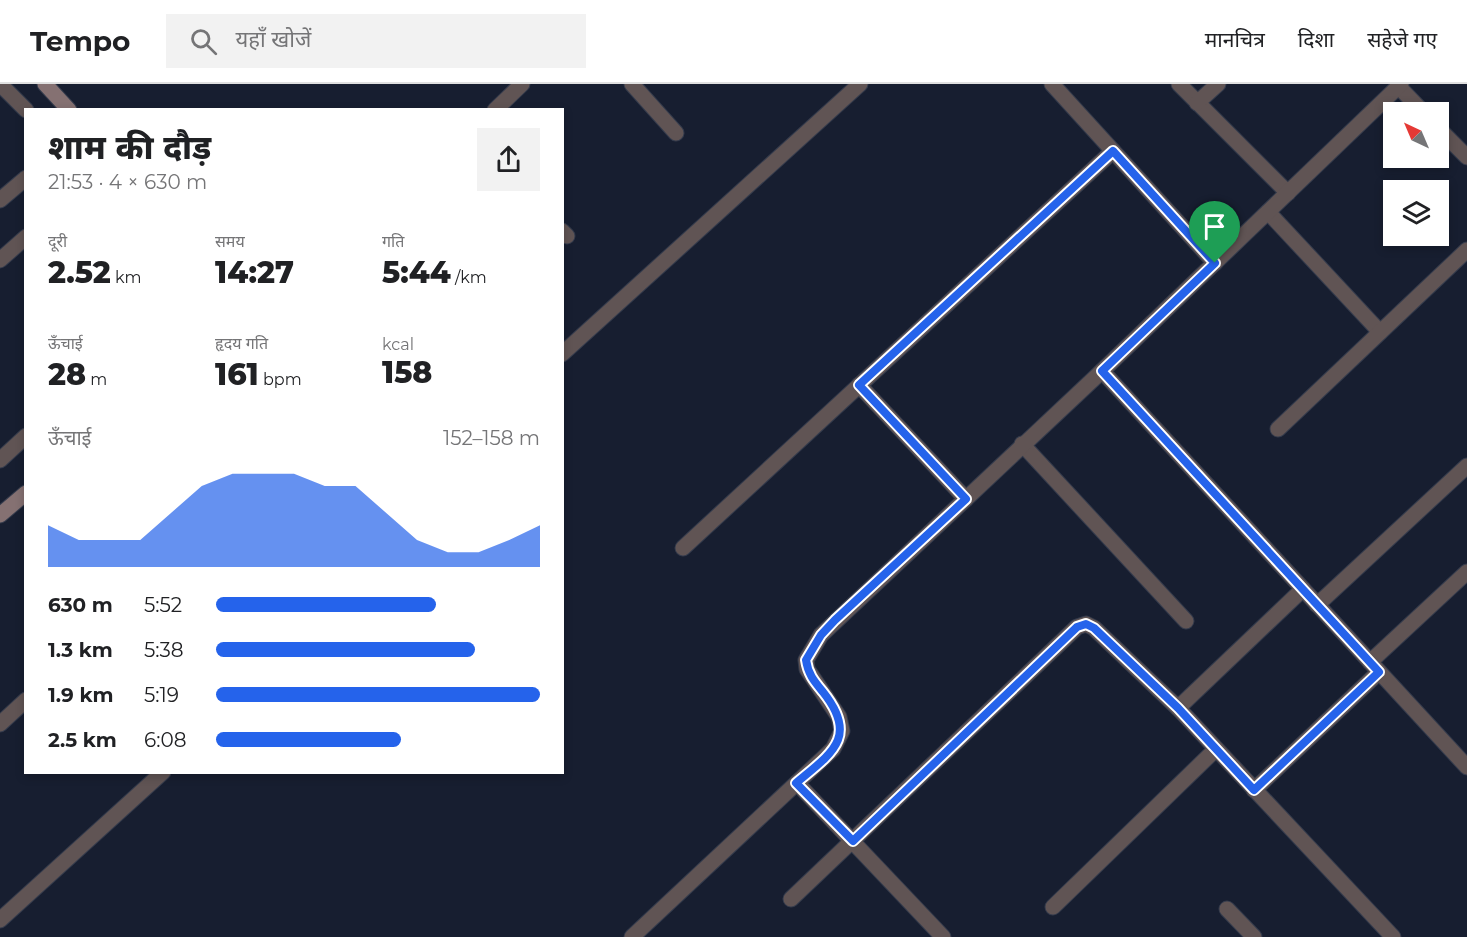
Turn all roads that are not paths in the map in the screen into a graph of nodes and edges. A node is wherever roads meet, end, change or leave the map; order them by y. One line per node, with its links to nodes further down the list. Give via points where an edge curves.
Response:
1 (0, 84): 12 (street)
2 (45, 84): 13 (street)
3 (522, 84): 14 (street)
4 (632, 84): 15 (street)
5 (860, 84): 28 (street)
6 (1052, 84): 17 (street)
7 (1179, 84): 11 (street)
8 (1218, 84): 11 (street)
9 (1399, 85): 10 (street); 20 (street)
10 (1415, 102)
11 (1197, 104): 20 (street)
12 (24, 108)
13 (67, 108)
14 (497, 108)
15 (676, 133)
16 (1449, 139): 18 (street)
17 (1113, 151): 26 (street); 30 (street)
18 (1467, 157)
19 (24, 180): 21 (street)
20 (1287, 193): 22 (street)
21 (0, 200)
22 (1268, 212): 26 (street); 27 (street)
23 (24, 239): 25 (street)
24 (1467, 250): 27 (street)
25 (0, 260)
26 (1215, 263): 29 (street)
27 (1380, 332): 31 (street)
28 (564, 352)
29 (1102, 371): 33 (street); 41 (street)
30 (859, 385): 37 (street); 39 (street)
31 (1278, 429)
32 (24, 438): 34 (street)
33 (1022, 444): 37 (street); 43 (street)
34 (0, 460)
35 (1467, 466): 42 (street)
36 (24, 495): 38 (street)
37 (966, 499): 51 (street, via 866,590 812,648 806,660 807,669 839,717 842,731 833,749)
38 (0, 515)
39 (683, 548)
40 (1467, 572): 44 (street)
41 (1303, 589): 42 (street); 46 (street)
42 (1317, 605): 44 (street)
43 (1186, 621)
44 (1374, 667): 49 (street); 52 (street)
45 (24, 702): 47 (street)
46 (1178, 708): 48 (street); 53 (street, via 1094,628 1086,624 1077,627)
47 (0, 724)
48 (1216, 749): 52 (street); 55 (street)
49 (1467, 767)
50 (161, 774): 57 (street)
51 (796, 783): 53 (street); 58 (street)
52 (1254, 790): 61 (street)
53 (853, 841): 54 (street); 59 (street)
54 (790, 900)
55 (1053, 907)
56 (1227, 909): 60 (street)
57 (0, 920)
58 (632, 937)
59 (944, 937)
60 (1254, 937)
61 (1393, 937)

